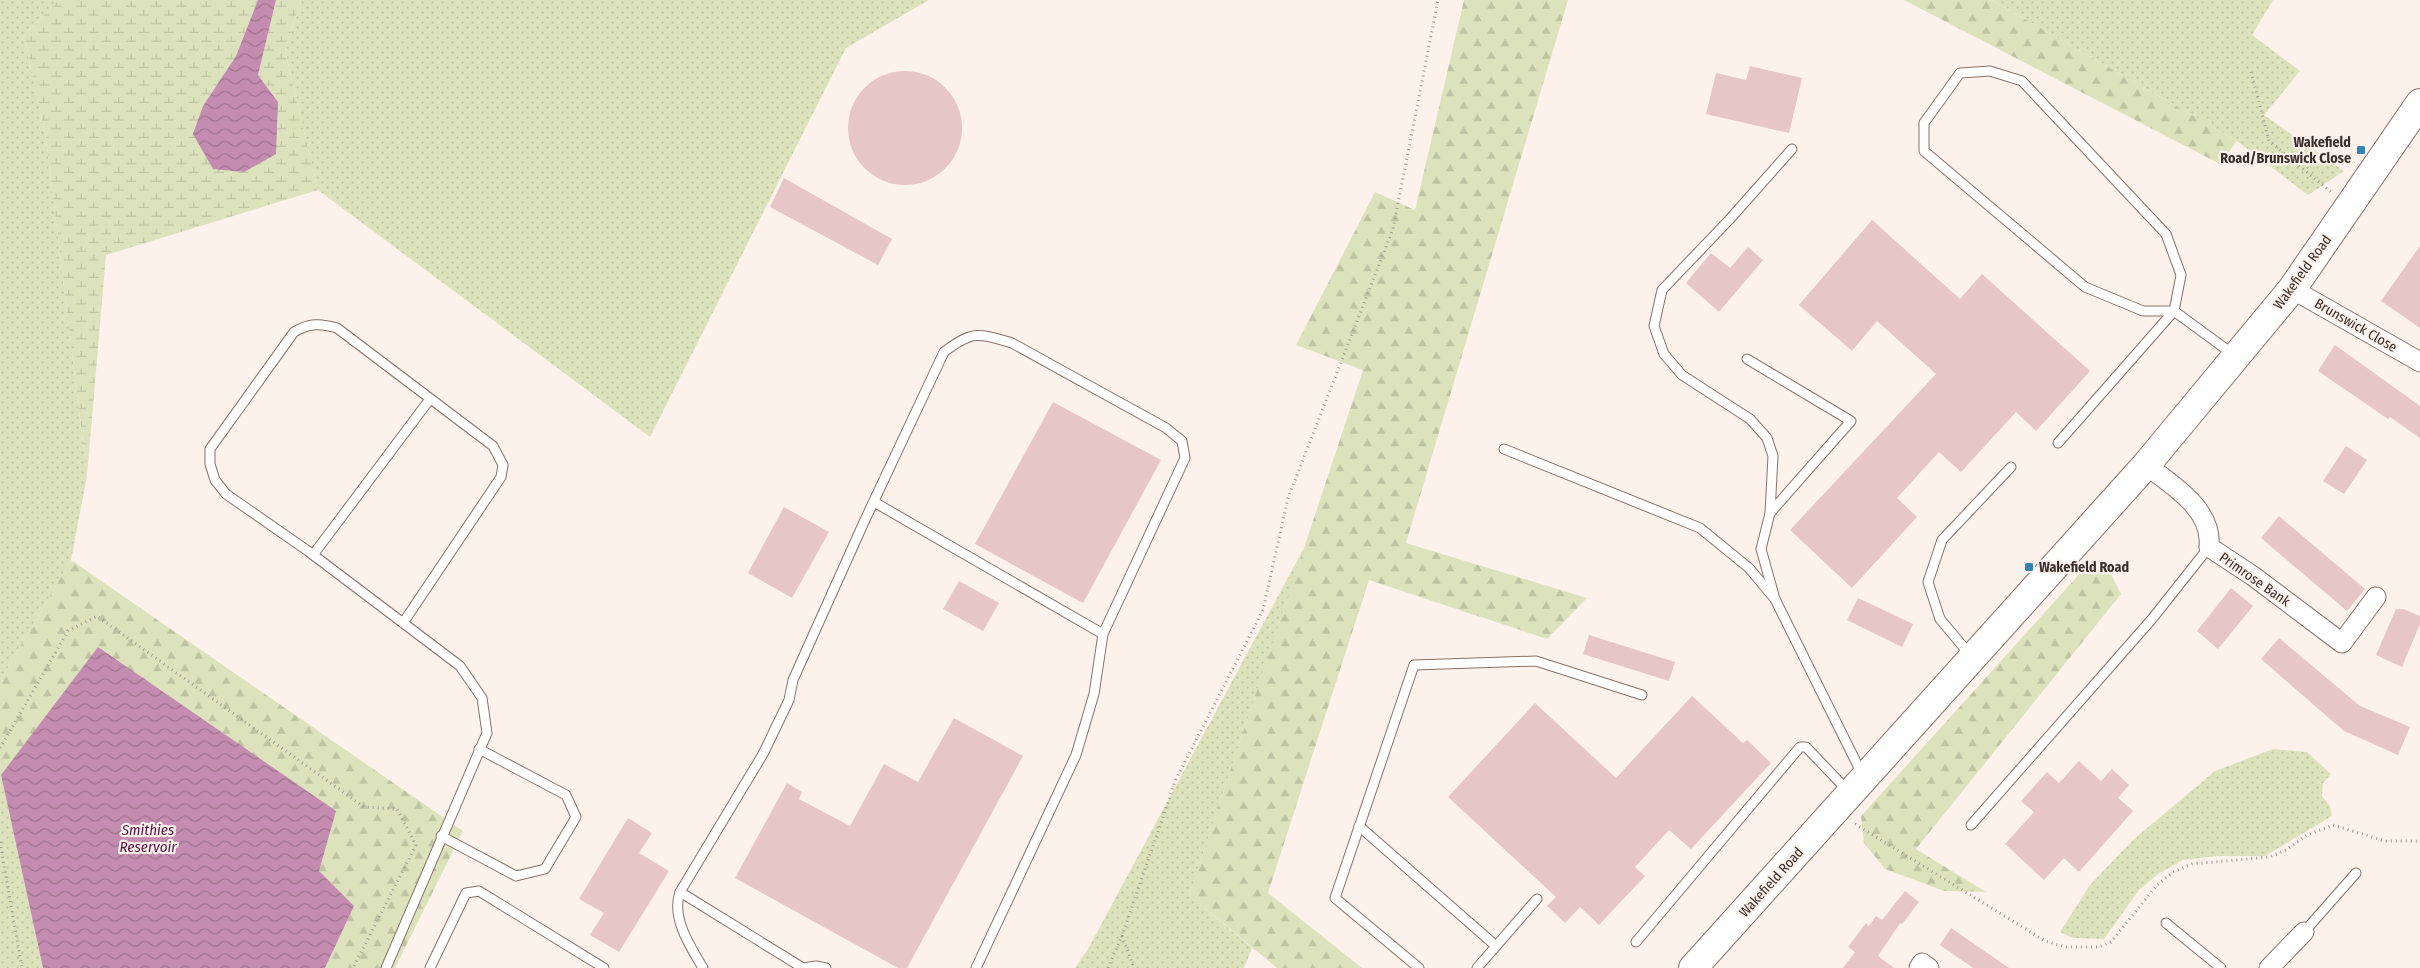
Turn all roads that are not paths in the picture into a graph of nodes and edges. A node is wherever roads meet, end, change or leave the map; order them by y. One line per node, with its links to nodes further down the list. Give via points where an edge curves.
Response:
1 (2420, 103): 3 (main road, Wakefield Road)
2 (1792, 148): 14 (lane, via 1662,290 1654,326 1664,354 1682,375 1750,419 1767,438 1773,456)
3 (2292, 288): 5 (main road, Wakefield Road); 7 (street, Brunswick Close)
4 (2174, 311): 4 (lane, via 2143,311 2085,287 1924,151 1924,124 1960,73 1990,70 2022,81 2166,234 2181,275); 5 (lane); 9 (lane)
5 (2236, 356): 11 (main road, Wakefield Road)
6 (1747, 359): 14 (lane, via 1851,421)
7 (2420, 362)
8 (430, 399): 16 (lane); 16 (lane, via 337,328 315,323 294,332 214,442 210,449 210,464 215,480 226,494); 19 (lane, via 492,446 501,460 503,472)
9 (2058, 443)
10 (1504, 449): 18 (lane, via 1700,528 1749,568)
11 (2146, 465): 15 (street, Primrose Bank, via 2196,507 2207,525); 21 (main road, Wakefield Road)
12 (2011, 467): 21 (lane, via 1942,540 1928,582 1940,619)
13 (874, 502): 20 (lane); 20 (lane, via 944,352 965,336 987,336 1012,343 1166,428 1182,441 1185,458); 29 (lane, via 763,754)
14 (1770, 512): 18 (lane, via 1762,549)
15 (2210, 547): 17 (street, Primrose Bank, via 2342,643); 25 (lane, via 2152,619)
16 (313, 555): 19 (lane)
17 (2376, 597)
18 (1775, 600): 24 (lane)
19 (403, 623): 23 (lane, via 460,666 482,698 487,733)
20 (1102, 634): 41 (lane, via 1094,694 1076,755)
21 (1972, 658): 24 (main road, Wakefield Road)
22 (1642, 695): 26 (lane, via 1536,661 1414,665)
23 (479, 749): 27 (lane); 27 (lane, via 566,795 576,817 545,869 516,876)
24 (1850, 795): 33 (lane, via 1806,747 1800,747); 44 (main road, Wakefield Road)
25 (1972, 825)
26 (1359, 826): 34 (lane); 42 (lane, via 1335,898)
27 (441, 836): 35 (lane)
28 (2356, 873): 32 (lane)
29 (680, 892): 38 (lane, via 677,914); 39 (lane)
30 (1537, 899): 34 (lane)
31 (2166, 923): 47 (lane)
32 (2304, 932): 48 (street)
33 (1636, 942)
34 (1496, 946): 43 (lane)
35 (386, 968)
36 (430, 968): 37 (lane, via 466,893 472,890 479,891)
37 (604, 968)
38 (703, 968)
39 (803, 968): 40 (lane)
40 (826, 968)
41 (976, 968)
42 (1419, 968)
43 (1477, 968)
44 (1693, 968)
45 (1919, 968): 46 (street, via 1922,963)
46 (1929, 968)
47 (2221, 968)
48 (2269, 968)

